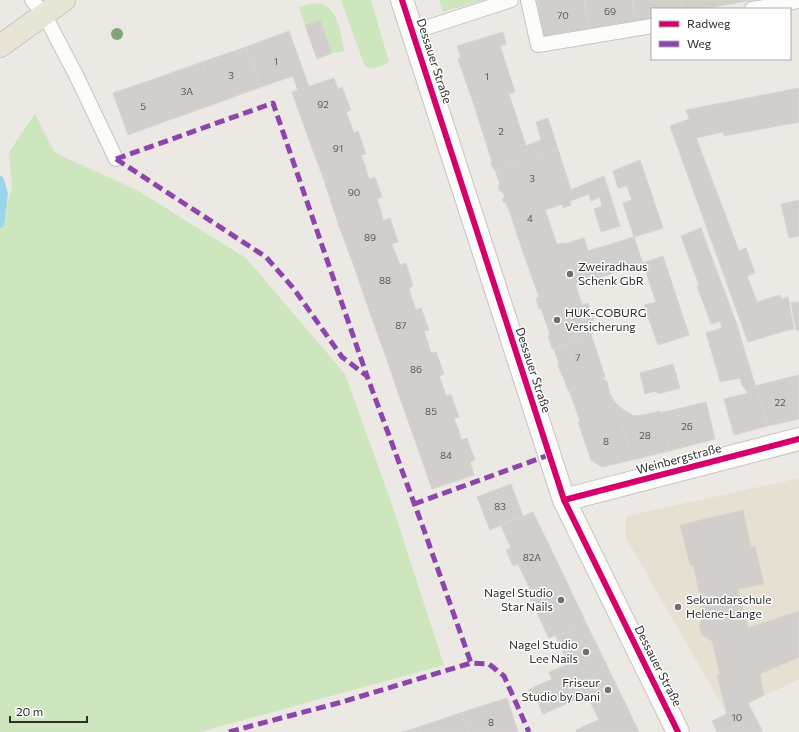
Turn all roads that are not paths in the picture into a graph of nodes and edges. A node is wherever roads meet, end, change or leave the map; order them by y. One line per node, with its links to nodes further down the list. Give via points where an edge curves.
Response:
1 (64, 0): 6 (main road)
2 (402, 0): 9 (street, Dessauer Straße)
3 (511, 0): 9 (lane)
4 (528, 0): 8 (lane, via 538,45)
5 (799, 1): 7 (lane)
6 (41, 5): 10 (main road); 11 (lane)
7 (758, 8)
8 (651, 26)
9 (413, 32): 13 (street, Dessauer Straße)
10 (0, 46)
11 (116, 159)
12 (799, 439): 13 (street, Weinbergstraße)
13 (564, 500): 14 (street, Dessauer Straße)
14 (678, 732)

